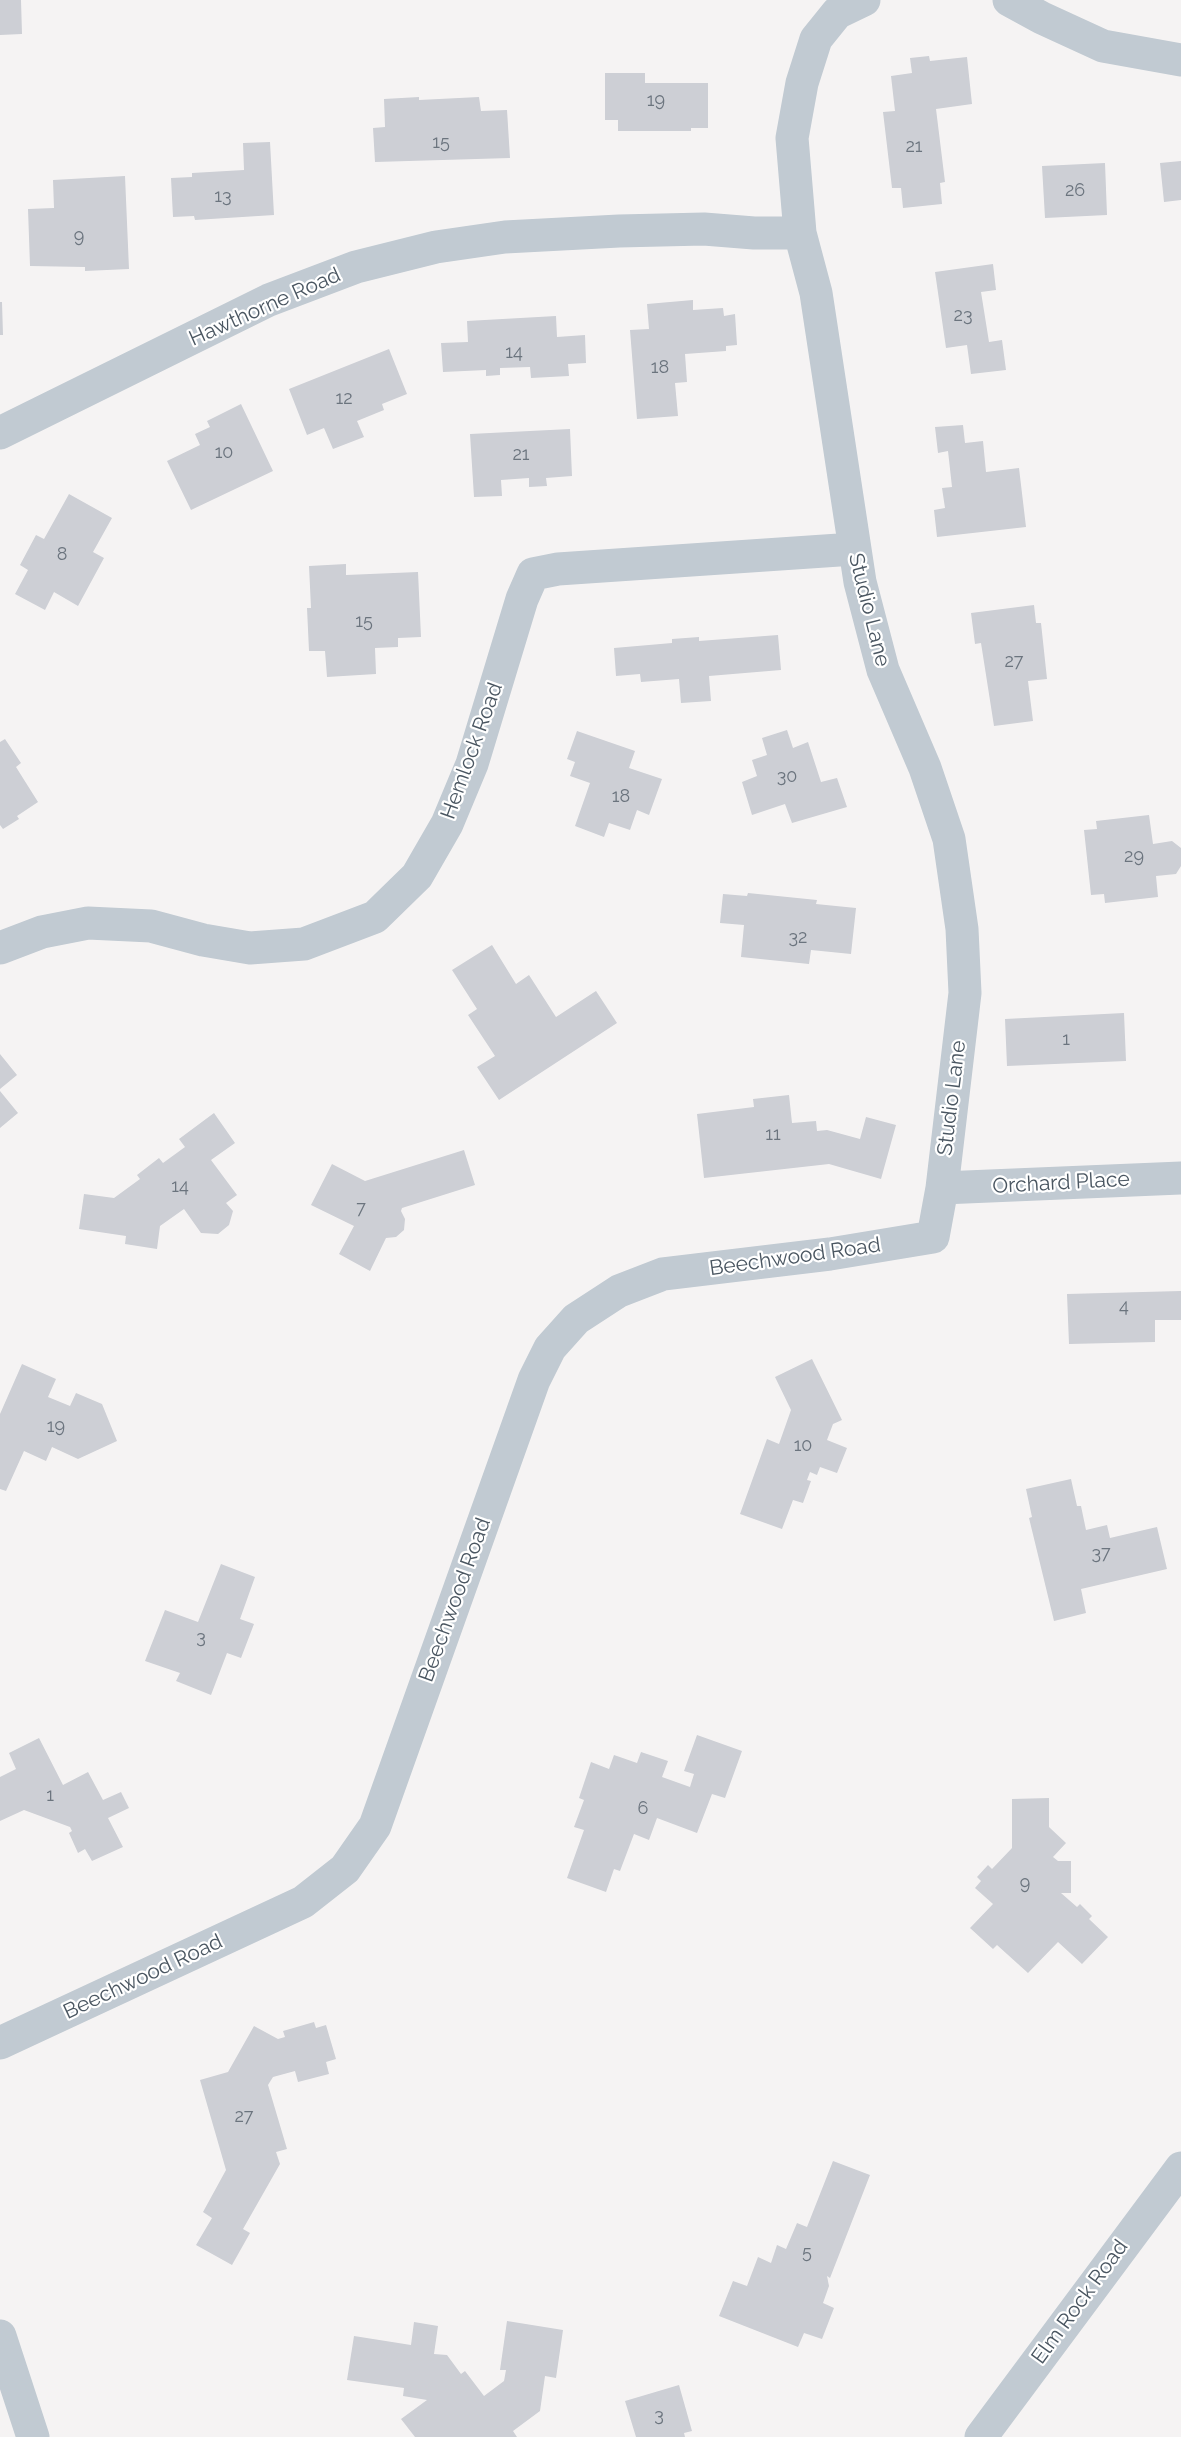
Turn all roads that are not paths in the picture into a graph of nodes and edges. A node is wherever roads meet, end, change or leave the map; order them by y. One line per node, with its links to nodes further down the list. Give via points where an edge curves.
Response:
1 (864, 0): 4 (street, Studio Lane, via 837,13 816,39 802,84 792,138)
2 (1009, 0): 3 (street, via 1103,46)
3 (1181, 60)
4 (800, 232): 5 (street, Hawthorne Road, via 704,228 516,237 436,247 356,267 269,300); 6 (street, Studio Lane, via 816,293)
5 (0, 433)
6 (854, 549): 7 (street, Hemlock Road, via 558,569 533,574 472,764 447,824 417,876 375,917 304,944 250,948 151,926 88,923 42,932); 9 (street, Studio Lane, via 883,670 926,768 949,839 962,929 965,993)
7 (0, 948)
8 (1181, 1178): 9 (street, Orchard Place)
9 (942, 1188): 10 (street, Studio Lane)
10 (933, 1237): 11 (street, Beechwood Road, via 663,1274 619,1291 576,1319 550,1348 534,1380 375,1826 345,1869 303,1902)
11 (0, 2043)
12 (1181, 2168): 15 (street, Elm Rock Road)
13 (0, 2336): 14 (street)
14 (33, 2437)
15 (981, 2437)

